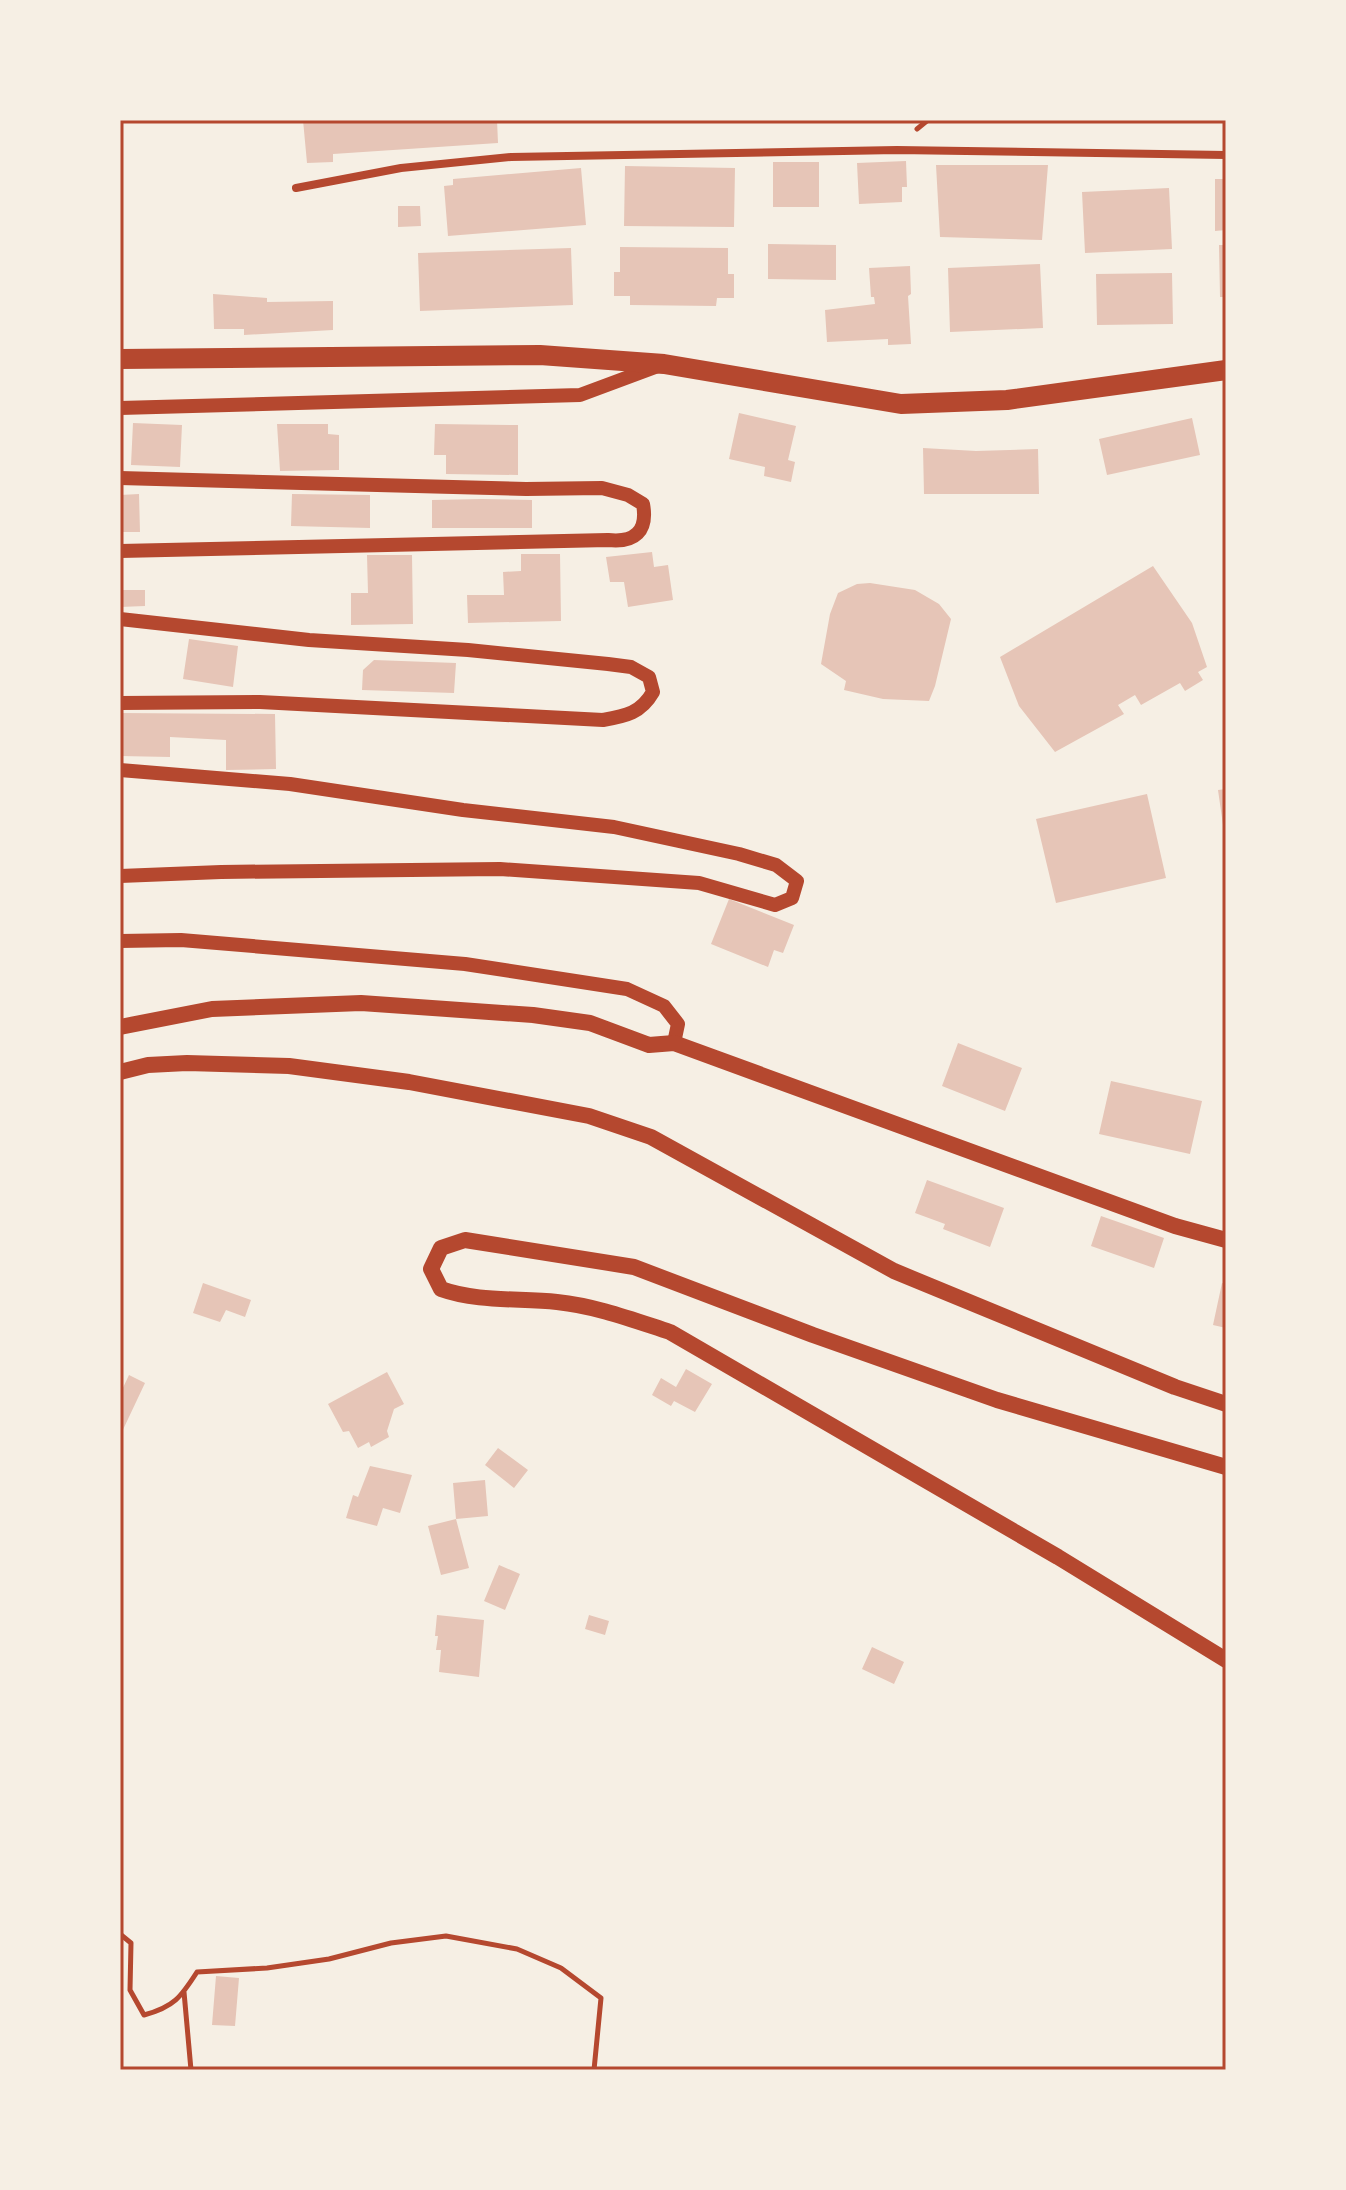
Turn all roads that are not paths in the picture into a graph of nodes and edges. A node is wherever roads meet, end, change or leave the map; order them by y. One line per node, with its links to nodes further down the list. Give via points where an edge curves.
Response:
1 (1226, 155): 2 (street, via 897,150 511,157 401,168)
2 (296, 188)
3 (120, 359): 4 (main road, via 540,355)
4 (664, 364): 5 (main road, via 901,404 1007,400); 6 (street, via 580,395)
5 (1226, 370)
6 (120, 408)
7 (120, 478): 8 (street, via 602,488 643,504 645,518 639,534 624,542)
8 (120, 551)
9 (120, 619): 10 (street, via 631,667 649,677 653,692 645,707 603,720 260,702)
10 (120, 703)
11 (120, 770): 12 (street, via 290,784 614,827 776,865 797,881 792,898 775,905 699,883 500,869)
12 (120, 876)
13 (120, 941): 15 (street, via 196,941 465,964 627,989 664,1006 678,1024)
14 (120, 1027): 15 (main road, via 212,1009 361,1003 533,1015 590,1023 649,1045)
15 (674, 1043): 17 (main road)
16 (120, 1072): 18 (main road, via 187,1063 289,1066 589,1116 651,1137 894,1271)
17 (1226, 1240)
18 (1226, 1404)
19 (1226, 1467): 20 (main road, via 997,1400 634,1267 465,1240 441,1248 431,1269 441,1289 458,1295 559,1302 670,1332)
20 (1226, 1660)

